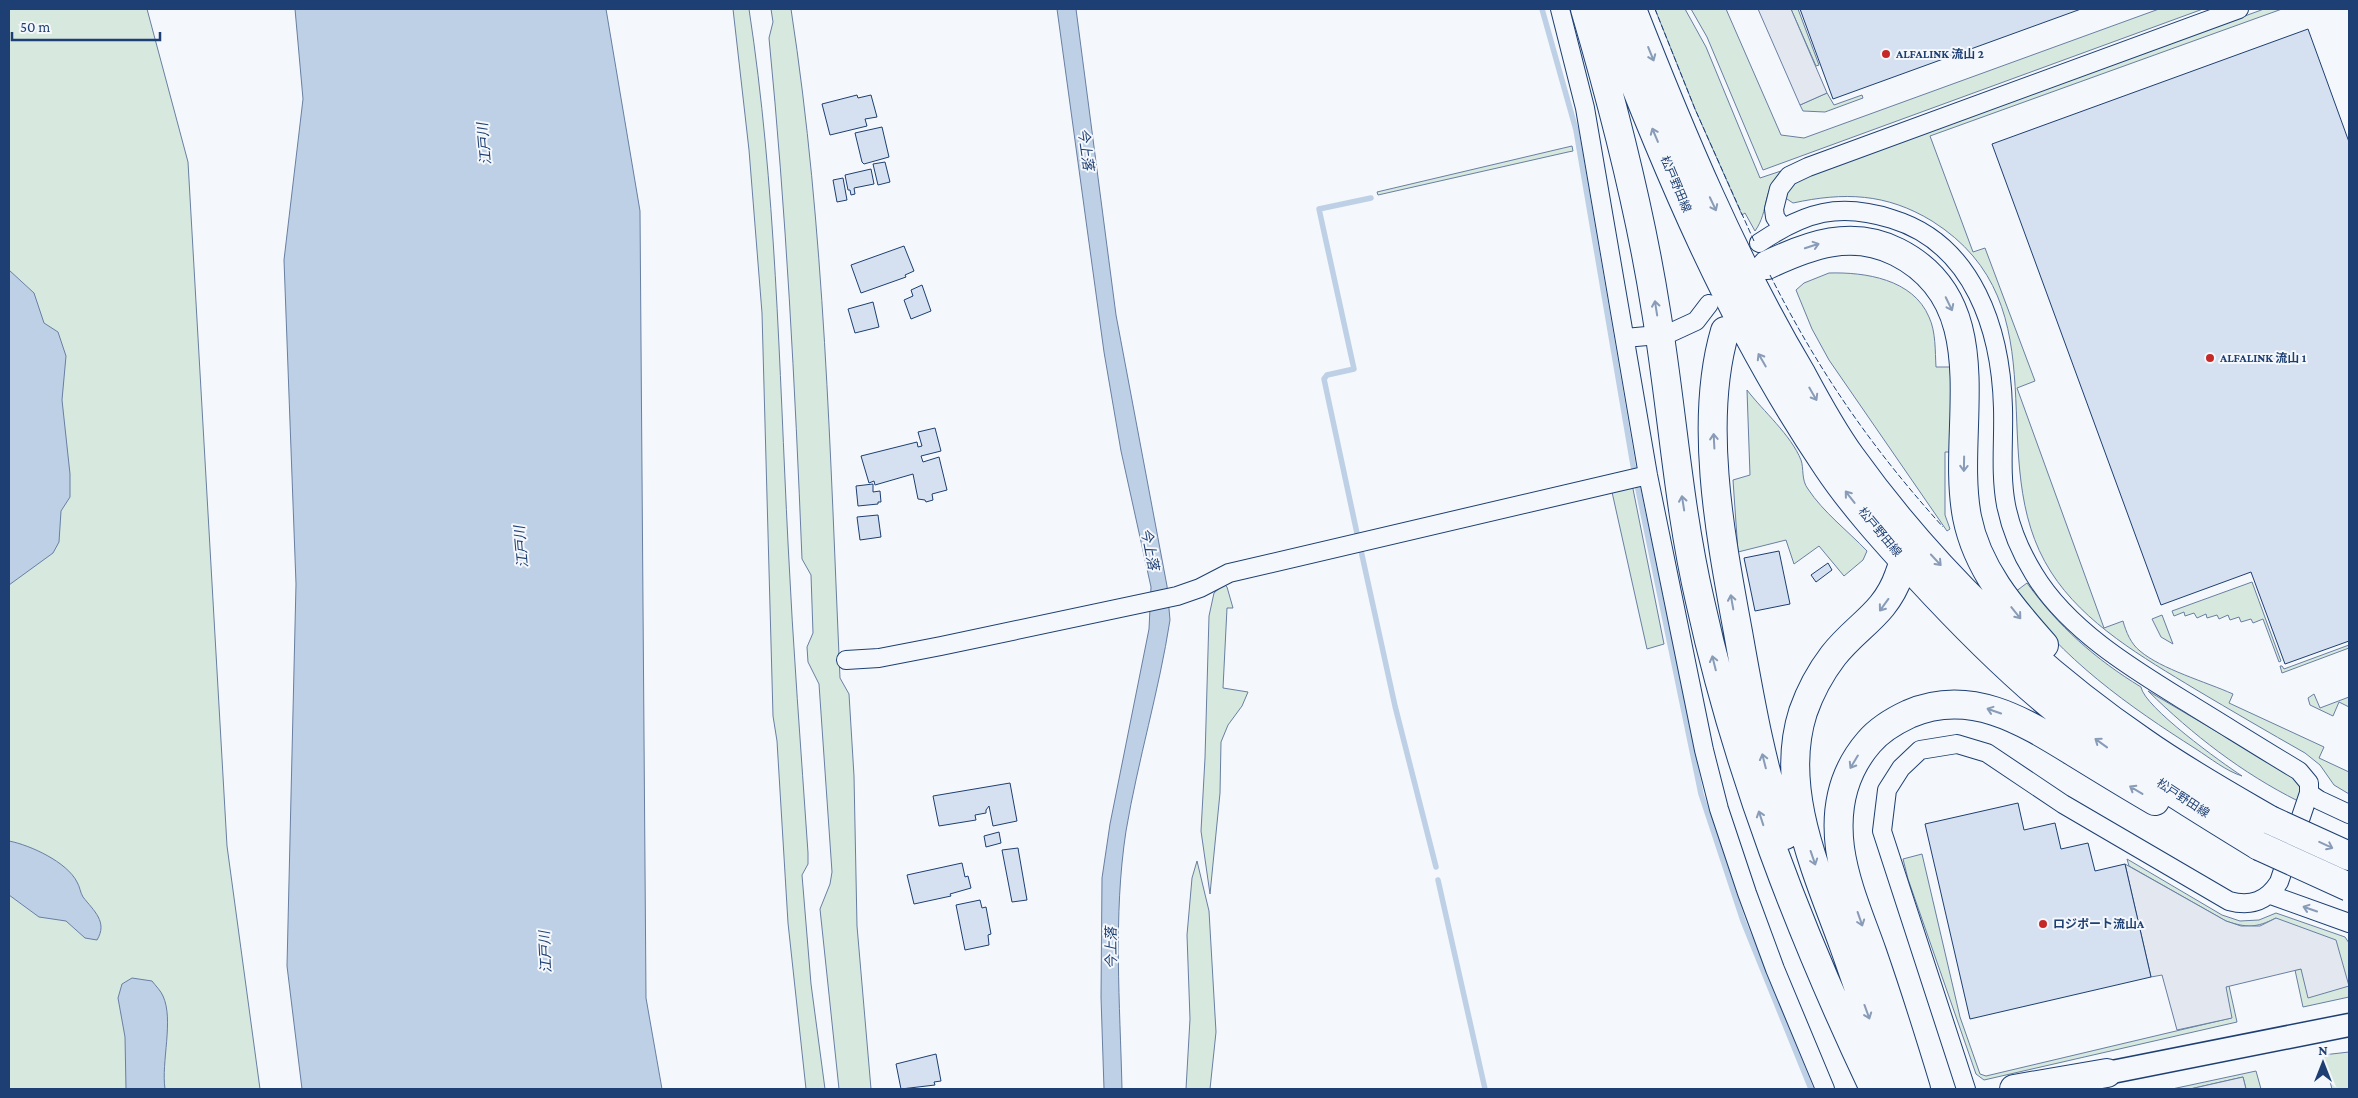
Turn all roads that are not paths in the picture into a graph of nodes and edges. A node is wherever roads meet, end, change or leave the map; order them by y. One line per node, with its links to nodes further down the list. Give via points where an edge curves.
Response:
1 (1560, 9): 12 (street, via 1585,108)
2 (1585, 9): 28 (main road, one-way to 2, via 1836,1008 1766,834 1722,694 1699,599 1657,314 1632,179)
3 (1605, 9): 15 (main road, 松戸野田線, one-way to 3, via 1828,469 1754,346 1689,216)
4 (1632, 9): 14 (main road, 松戸野田線, one-way to 14, via 1711,200 1777,334 1851,456)
5 (2239, 9): 6 (street, via 1808,167 1790,176 1779,189 1774,209)
6 (1782, 227): 7 (street); 17 (street, via 1821,212 1864,212 1916,229 1954,258 1985,306 1996,342 2003,405 2002,468 2006,504 2012,530 2035,576 2058,606 2096,640 2143,675 2299,771 2309,783)
7 (1763, 254): 19 (main road, one-way to 19, via 1844,240 1868,242 1914,260 1930,276 1946,297 1961,336 1967,518 1975,545 1999,592 2051,653)
8 (1709, 304): 10 (street, via 1696,321)
9 (1725, 331): 28 (main road, one-way to 9, via 1783,830 1748,691 1720,526 1715,466 1714,380)
10 (1670, 333)
11 (1647, 336): 12 (street)
12 (1625, 338): 13 (street)
13 (1640, 477): 16 (street, via 1229,572 1200,588 1140,605 896,655); 27 (street, via 1719,809 1772,961)
14 (1893, 510): 15 (main road, via 1903,537); 19 (main road, 松戸野田線, one-way to 19, via 1978,605 2044,665 2148,746)
15 (1904, 561): 20 (main road, 松戸野田線, one-way to 15, via 2147,776 2064,715 1970,633); 29 (main road, one-way to 29, via 1893,592 1880,610 1834,655 1816,681 1803,713 1796,745 1796,781 1810,853)
16 (846, 660)
17 (2309, 793): 18 (street); 23 (street, via 2279,882)
18 (2349, 814)
19 (2270, 820): 21 (main road, 松戸野田線, one-way to 21, bridge)
20 (2259, 846): 22 (main road, 松戸野田線, bridge); 30 (main road, one-way to 30, via 2179,816 2041,732 1982,707 1954,703 1924,707 1876,734 1848,772 1838,822 1845,874 1897,1023)
21 (2349, 856)
22 (2349, 887)
23 (2271, 895): 24 (street, one-way to 23); 31 (street, via 2243,905 2229,901 2063,804 1988,753 1957,744 1920,750 1901,768 1887,790 1882,830)
24 (2349, 923)
25 (2349, 1025): 26 (street)
26 (2107, 1073): 32 (main road); 33 (main road)
27 (1825, 1089)
28 (1874, 1089)
29 (1893, 1089)
30 (1916, 1089)
31 (1966, 1089)
32 (2014, 1089)
33 (2059, 1089)

